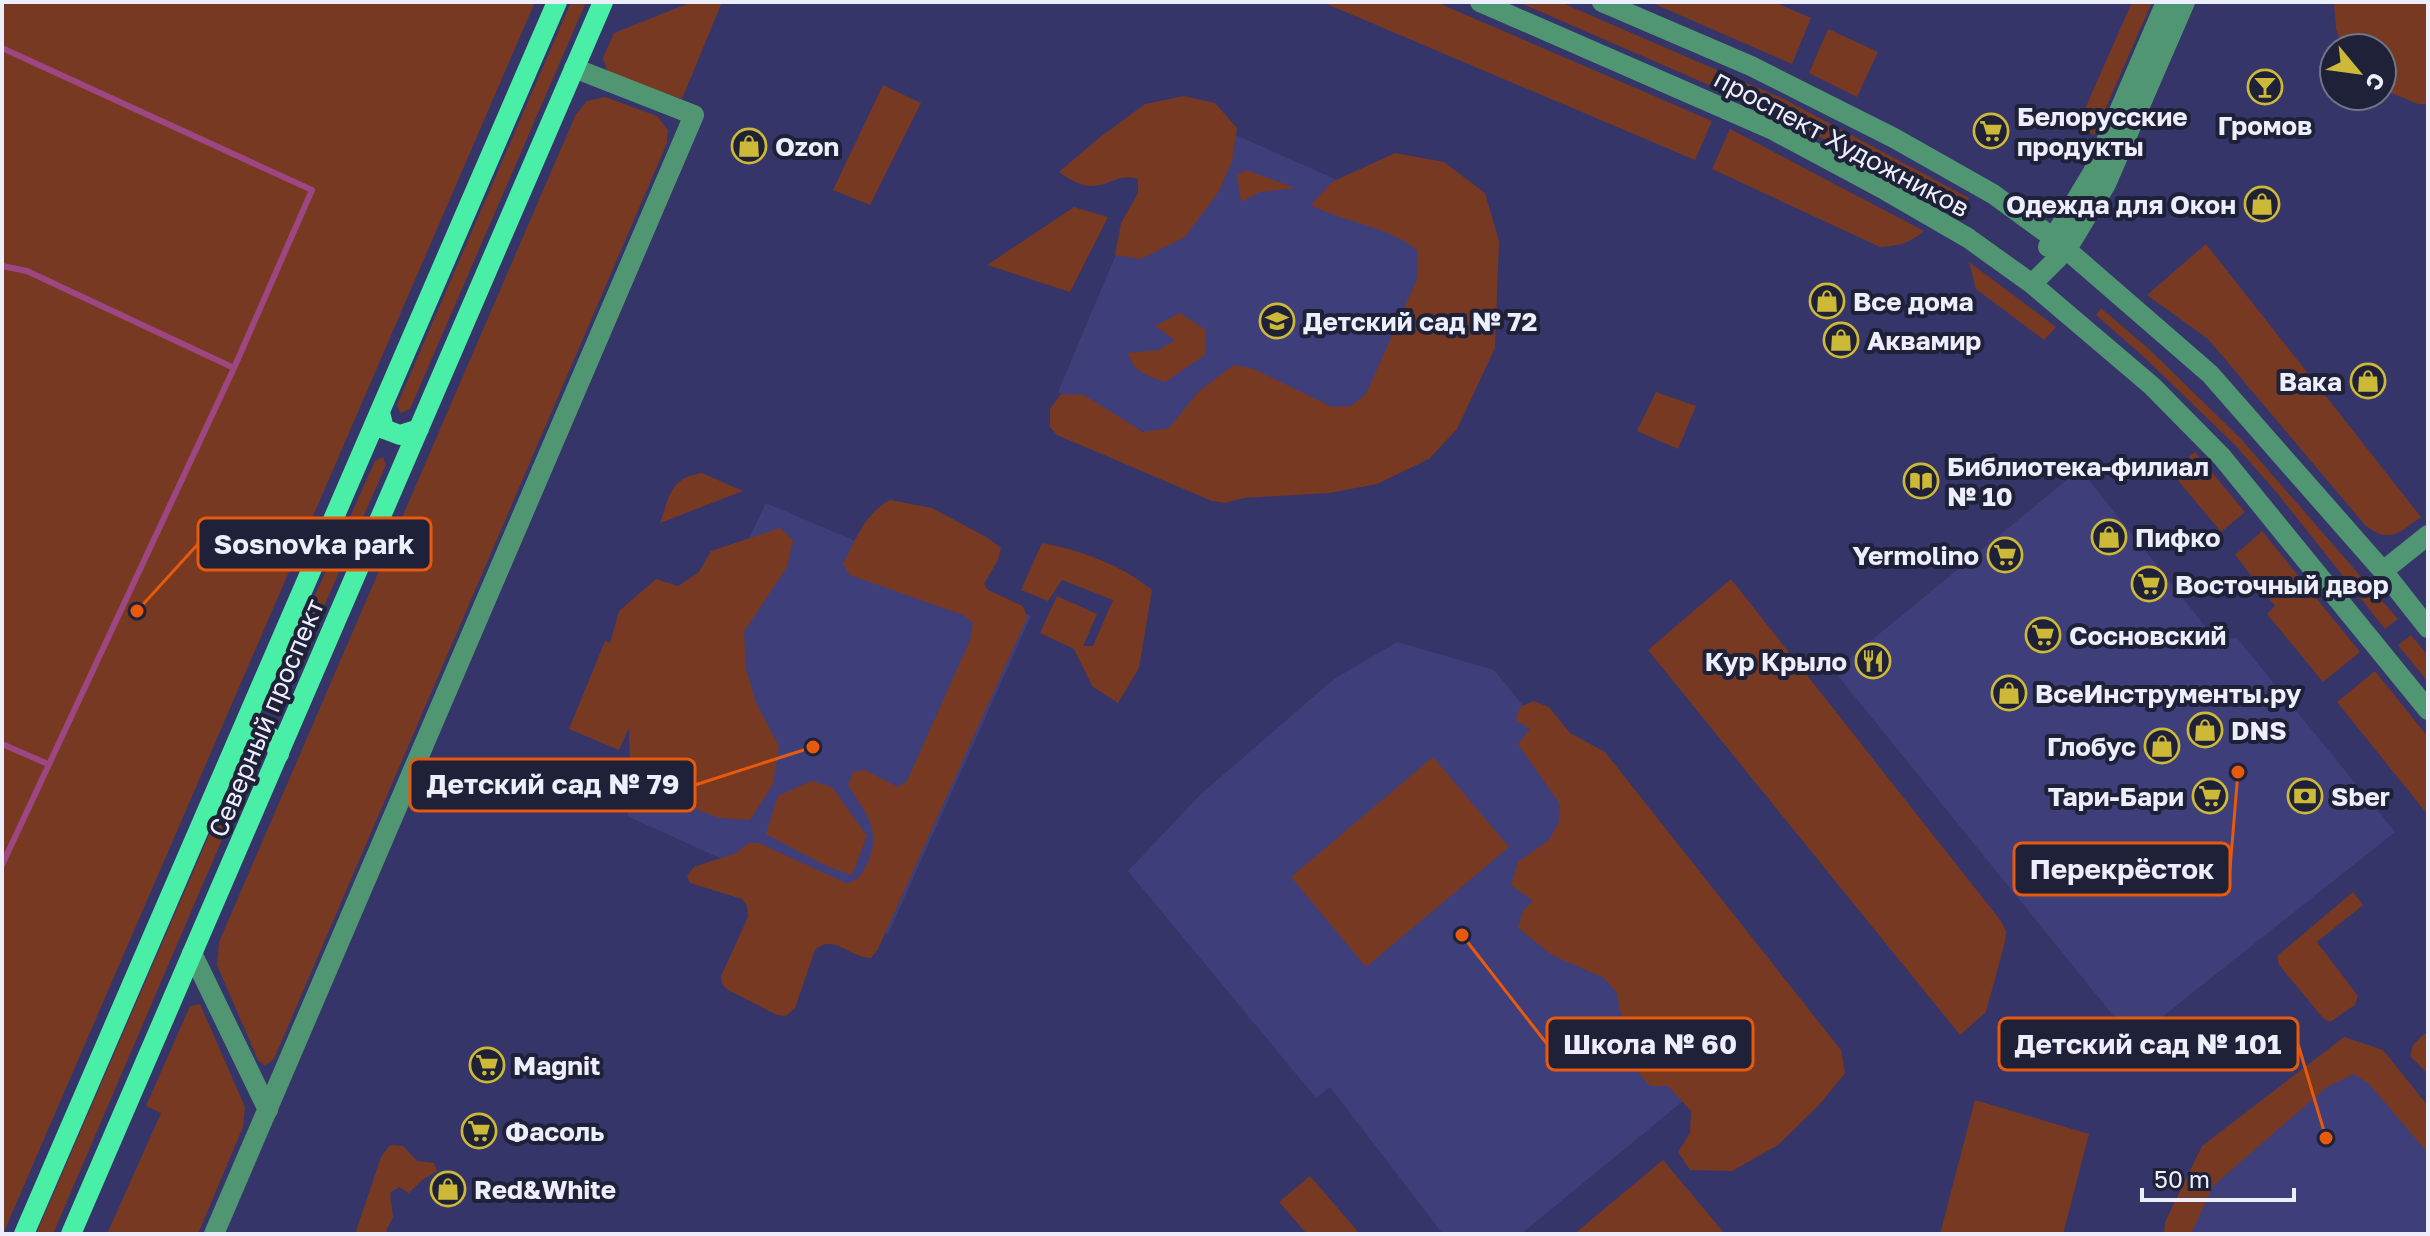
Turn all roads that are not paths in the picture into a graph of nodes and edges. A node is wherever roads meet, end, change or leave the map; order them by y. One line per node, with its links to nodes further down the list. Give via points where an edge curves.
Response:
1 (557, 2): 10 (main road, Северный проспект)
2 (603, 2): 7 (main road, Северный проспект)
3 (1480, 2): 9 (street, проспект Художников, via 1771,129 1968,238)
4 (1602, 2): 8 (street, проспект Художников, via 1751,66 1894,138 1993,194)
5 (2166, 2): 8 (street)
6 (2185, 2): 8 (street, via 2106,184)
7 (574, 68): 11 (main road, Северный проспект); 19 (street, via 694,115)
8 (2060, 243): 9 (street); 13 (street, проспект Художников, via 2210,374)
9 (2032, 284): 15 (street, проспект Художников, via 2152,386 2212,446)
10 (380, 412): 11 (main road, via 384,429 400,435); 16 (main road, Северный проспект)
11 (419, 429): 17 (main road, Северный проспект)
12 (2428, 535): 13 (street)
13 (2383, 571): 14 (street, проспект Художников)
14 (2428, 628)
15 (2428, 710)
16 (239, 738): 17 (main road, via 257,732 272,738); 20 (main road, Северный проспект)
17 (279, 754): 18 (main road, Северный проспект)
18 (192, 953): 19 (street); 21 (main road, Северный проспект)
19 (268, 1110): 22 (street)
20 (24, 1234)
21 (71, 1234)
22 (214, 1234)

